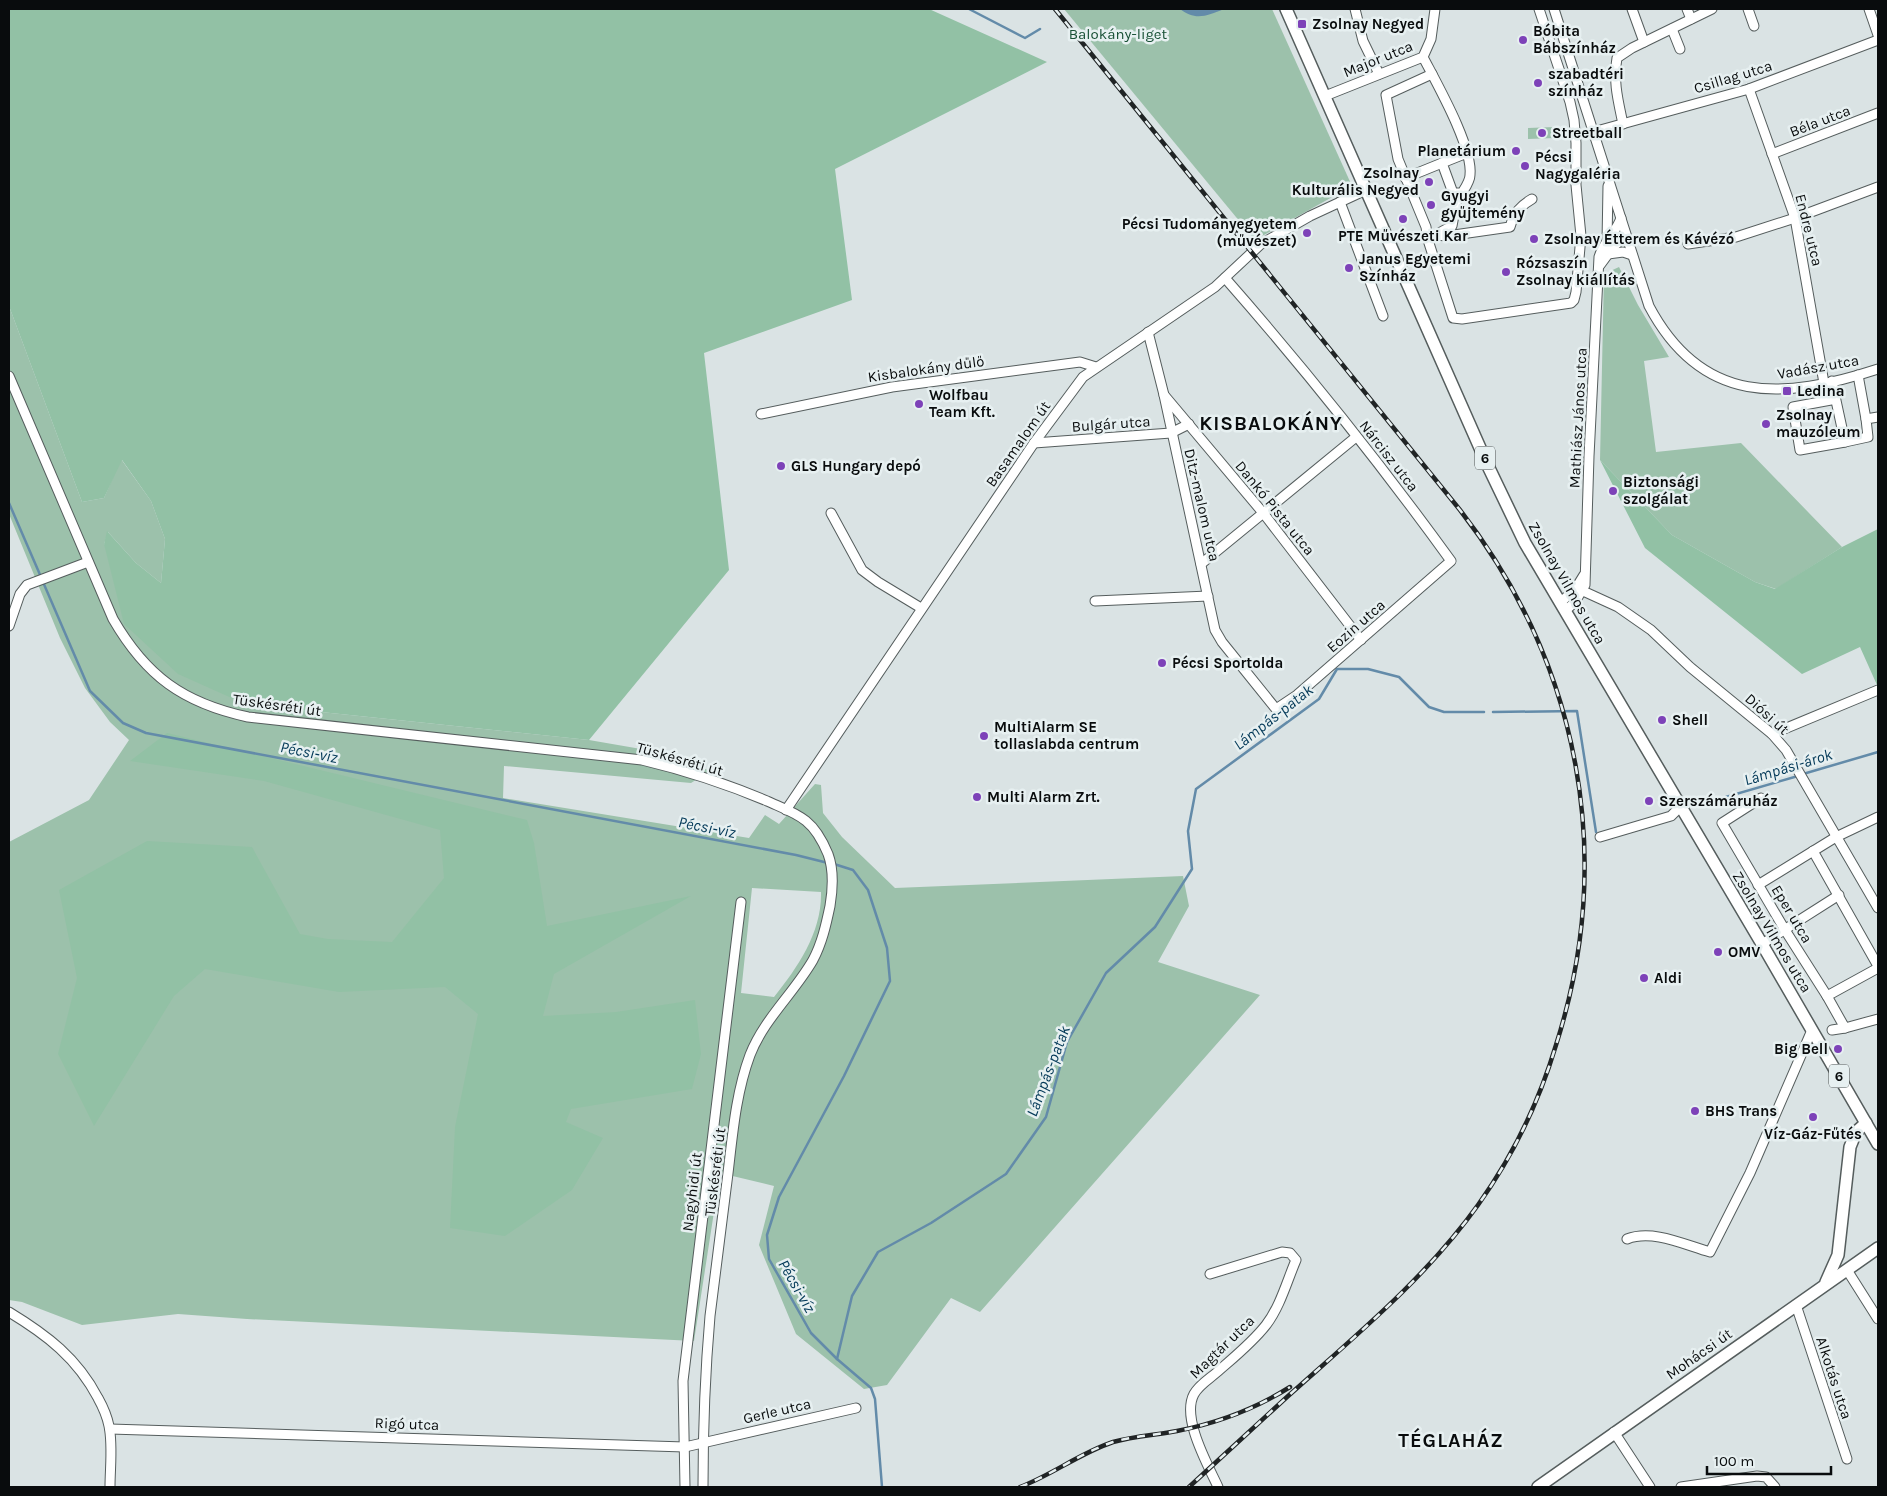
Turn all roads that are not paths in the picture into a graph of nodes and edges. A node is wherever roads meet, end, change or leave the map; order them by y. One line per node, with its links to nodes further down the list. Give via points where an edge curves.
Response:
1 (1286, 9): 22 (main road, Zsolnay Vilmos utca / 6)
2 (1355, 9): 19 (street, via 1363,40)
3 (1435, 9): 18 (street, Major utca, via 1431,39)
4 (1539, 9): 38 (street, via 1574,120 1581,236 1574,300 1542,308 1453,318)
5 (1554, 9): 25 (street, Vadász utca)
6 (1632, 9): 16 (street)
7 (1687, 9): 11 (street)
8 (1712, 9): 11 (street)
9 (1748, 9): 12 (street)
10 (1869, 9): 14 (street)
11 (1691, 19): 13 (street)
12 (1754, 26)
13 (1672, 29): 16 (street); 17 (street)
14 (1878, 35)
15 (1878, 40): 21 (street, Csillag utca)
16 (1644, 42): 24 (street, via 1618,58 1614,74)
17 (1680, 49)
18 (1423, 57): 19 (street, Major utca); 20 (street)
19 (1380, 74): 22 (street, Major utca)
20 (1432, 74): 26 (street); 29 (street, via 1386,95 1398,159)
21 (1749, 89): 24 (street, Csillag utca); 27 (street, Endre utca)
22 (1325, 96): 32 (main road, Zsolnay Vilmos utca / 6)
23 (1878, 113): 27 (street, Béla utca)
24 (1623, 124): 25 (street, Csillag utca)
25 (1593, 132): 30 (street, Vadász utca)
26 (1467, 153): 28 (street); 33 (street, via 1470,176 1462,193)
27 (1772, 154): 37 (street, Endre utca)
28 (1442, 163): 29 (street); 33 (street, via 1453,193)
29 (1405, 178): 38 (street)
30 (1608, 181): 36 (street, Vadász utca); 40 (street, Mathiász János utca)
31 (1878, 187): 37 (street)
32 (1366, 190): 35 (street, Basamalom út); 72 (main road, Zsolnay Vilmos utca / 6, via 1488,466 1525,544)
33 (1458, 194): 38 (street, via 1452,226)
34 (1532, 199): 38 (street, via 1513,216 1510,227)
35 (1340, 202): 45 (street, Basamalom út, via 1261,244); 46 (street)
36 (1621, 218): 39 (street, Vadász utca); 40 (street, Mathiász János utca)
37 (1794, 218): 41 (street, via 1736,236); 52 (street, Endre utca)
38 (1432, 236)
39 (1626, 236): 42 (street); 43 (street, Vadász utca)
40 (1606, 242): 44 (street, Mathiász János utca)
41 (1688, 244)
42 (1608, 254): 43 (street, via 1623,252); 44 (street)
43 (1632, 255): 52 (street, Vadász utca, via 1657,322 1681,353 1707,372 1734,384 1764,389 1797,388)
44 (1598, 267): 68 (street, Mathiász János utca, via 1588,456)
45 (1225, 278): 47 (street, Basamalom út); 60 (street, Nárcisz utca, via 1282,343)
46 (1383, 316)
47 (1148, 332): 48 (street, Basamalom út); 53 (street, Ditz-malom utca)
48 (1096, 367): 55 (street, Kisbalokány dűlő, via 1080,362 892,386); 62 (street, Basamalom út, via 1083,377)
49 (1878, 369): 50 (street, Vadász utca)
50 (1858, 375): 52 (street, Vadász utca); 57 (street)
51 (9, 376): 66 (street, Tüskésréti út)
52 (1828, 382): 54 (street, Endre utca)
53 (1164, 395): 58 (street, Dankó Pista utca); 59 (street, Ditz-malom utca)
54 (1835, 396): 61 (street, Endre utca); 61 (street, via 1831,400 1793,408 1800,450)
55 (761, 414)
56 (1878, 417): 57 (street)
57 (1866, 419): 61 (street, via 1868,437)
58 (1189, 424): 59 (street, Bulgár utca); 64 (street, Dankó Pista utca)
59 (1171, 434): 62 (street, Bulgár utca); 67 (street, Ditz-malom utca)
60 (1356, 437): 64 (street); 65 (street, Nárcisz utca)
61 (1846, 442)
62 (1034, 443): 73 (street, Basamalom út)
63 (831, 513): 73 (street, via 862,570)
64 (1264, 514): 67 (street); 75 (street, Dankó Pista utca)
65 (1451, 561): 75 (street, Eozin utca)
66 (88, 562): 74 (street, via 24,588); 81 (street, Tüskésréti út, via 113,619 133,650 172,687 212,708 267,719 642,760 746,793)
67 (1202, 564): 70 (street, Ditz-malom utca)
68 (1586, 571): 69 (street, Mathiász János utca); 72 (street)
69 (1583, 591): 72 (street, via 1576,602); 78 (street, Diósi út, via 1618,607 1651,630 1690,667)
70 (1208, 596): 71 (street); 77 (street, Ditz-malom utca, via 1215,630 1222,642)
71 (1095, 600)
72 (1563, 607): 80 (main road, Zsolnay Vilmos utca / 6)
73 (922, 608): 81 (street, Basamalom út)
74 (9, 626)
75 (1361, 640): 77 (street, Eozin utca)
76 (1878, 690): 78 (street)
77 (1276, 709)
78 (1772, 734): 84 (street, Diósi út, via 1786,750)
79 (1761, 798): 86 (street, Eper utca, via 1722,823)
80 (1680, 808): 83 (street, via 1671,816); 91 (main road, Zsolnay Vilmos utca / 6)
81 (786, 810): 113 (street, Tüskésréti út, via 811,825 821,839 832,873 830,902 820,944 804,975 756,1042 738,1098 710,1317)
82 (1878, 817): 84 (street)
83 (1600, 836)
84 (1836, 837): 85 (street); 89 (street, Diósi út)
85 (1813, 851): 86 (street); 87 (street)
86 (1758, 884): 90 (street, Eper utca)
87 (1839, 896): 90 (street); 92 (street)
88 (741, 902): 114 (street, Nagyhidi út, via 683,1382)
89 (1878, 908)
90 (1785, 930): 91 (street); 93 (street, Eper utca)
91 (1762, 944): 96 (main road, Zsolnay Vilmos utca / 6)
92 (1878, 967): 93 (street)
93 (1827, 996): 95 (street, Eper utca)
94 (1878, 1019): 95 (street)
95 (1845, 1028): 97 (street)
96 (1812, 1030): 98 (main road, Zsolnay Vilmos utca / 6); 100 (street, via 1750,1173 1710,1252 1651,1236)
97 (1832, 1030)
98 (1866, 1123): 99 (main road, Zsolnay Vilmos utca / 6); 101 (main road, via 1856,1132 1850,1147)
99 (1878, 1144)
100 (1627, 1239)
101 (1840, 1241): 103 (main road, via 1847,1256); 106 (main road, via 1835,1263)
102 (1878, 1248): 103 (main road, Mohácsi út)
103 (1858, 1262): 104 (main road, Mohácsi út)
104 (1847, 1270): 106 (main road, Mohácsi út); 109 (street)
105 (1210, 1274): 119 (street, Magtár utca, via 1282,1252 1290,1253 1296,1260 1267,1324 1198,1388 1192,1399 1193,1428)
106 (1824, 1285): 107 (main road, Mohácsi út)
107 (1796, 1305): 112 (main road, Mohácsi út); 115 (street, Alkotás utca)
108 (9, 1312): 111 (street, via 40,1332 86,1376)
109 (1878, 1319)
110 (856, 1408): 113 (street, Gerle utca)
111 (110, 1429): 114 (street, Rigó utca); 116 (street)
112 (1614, 1432): 120 (main road, Mohácsi út); 121 (street)
113 (703, 1442): 114 (street, Rigó utca); 118 (street, Tüskésréti út)
114 (684, 1446): 117 (street, Nagyhidi út)
115 (1847, 1459)
116 (110, 1487)
117 (685, 1487)
118 (703, 1487)
119 (1218, 1487)
120 (1538, 1487)
121 (1650, 1487)
122 (1681, 1487): 123 (street, via 1758,1476 1766,1477)
123 (1775, 1487)

